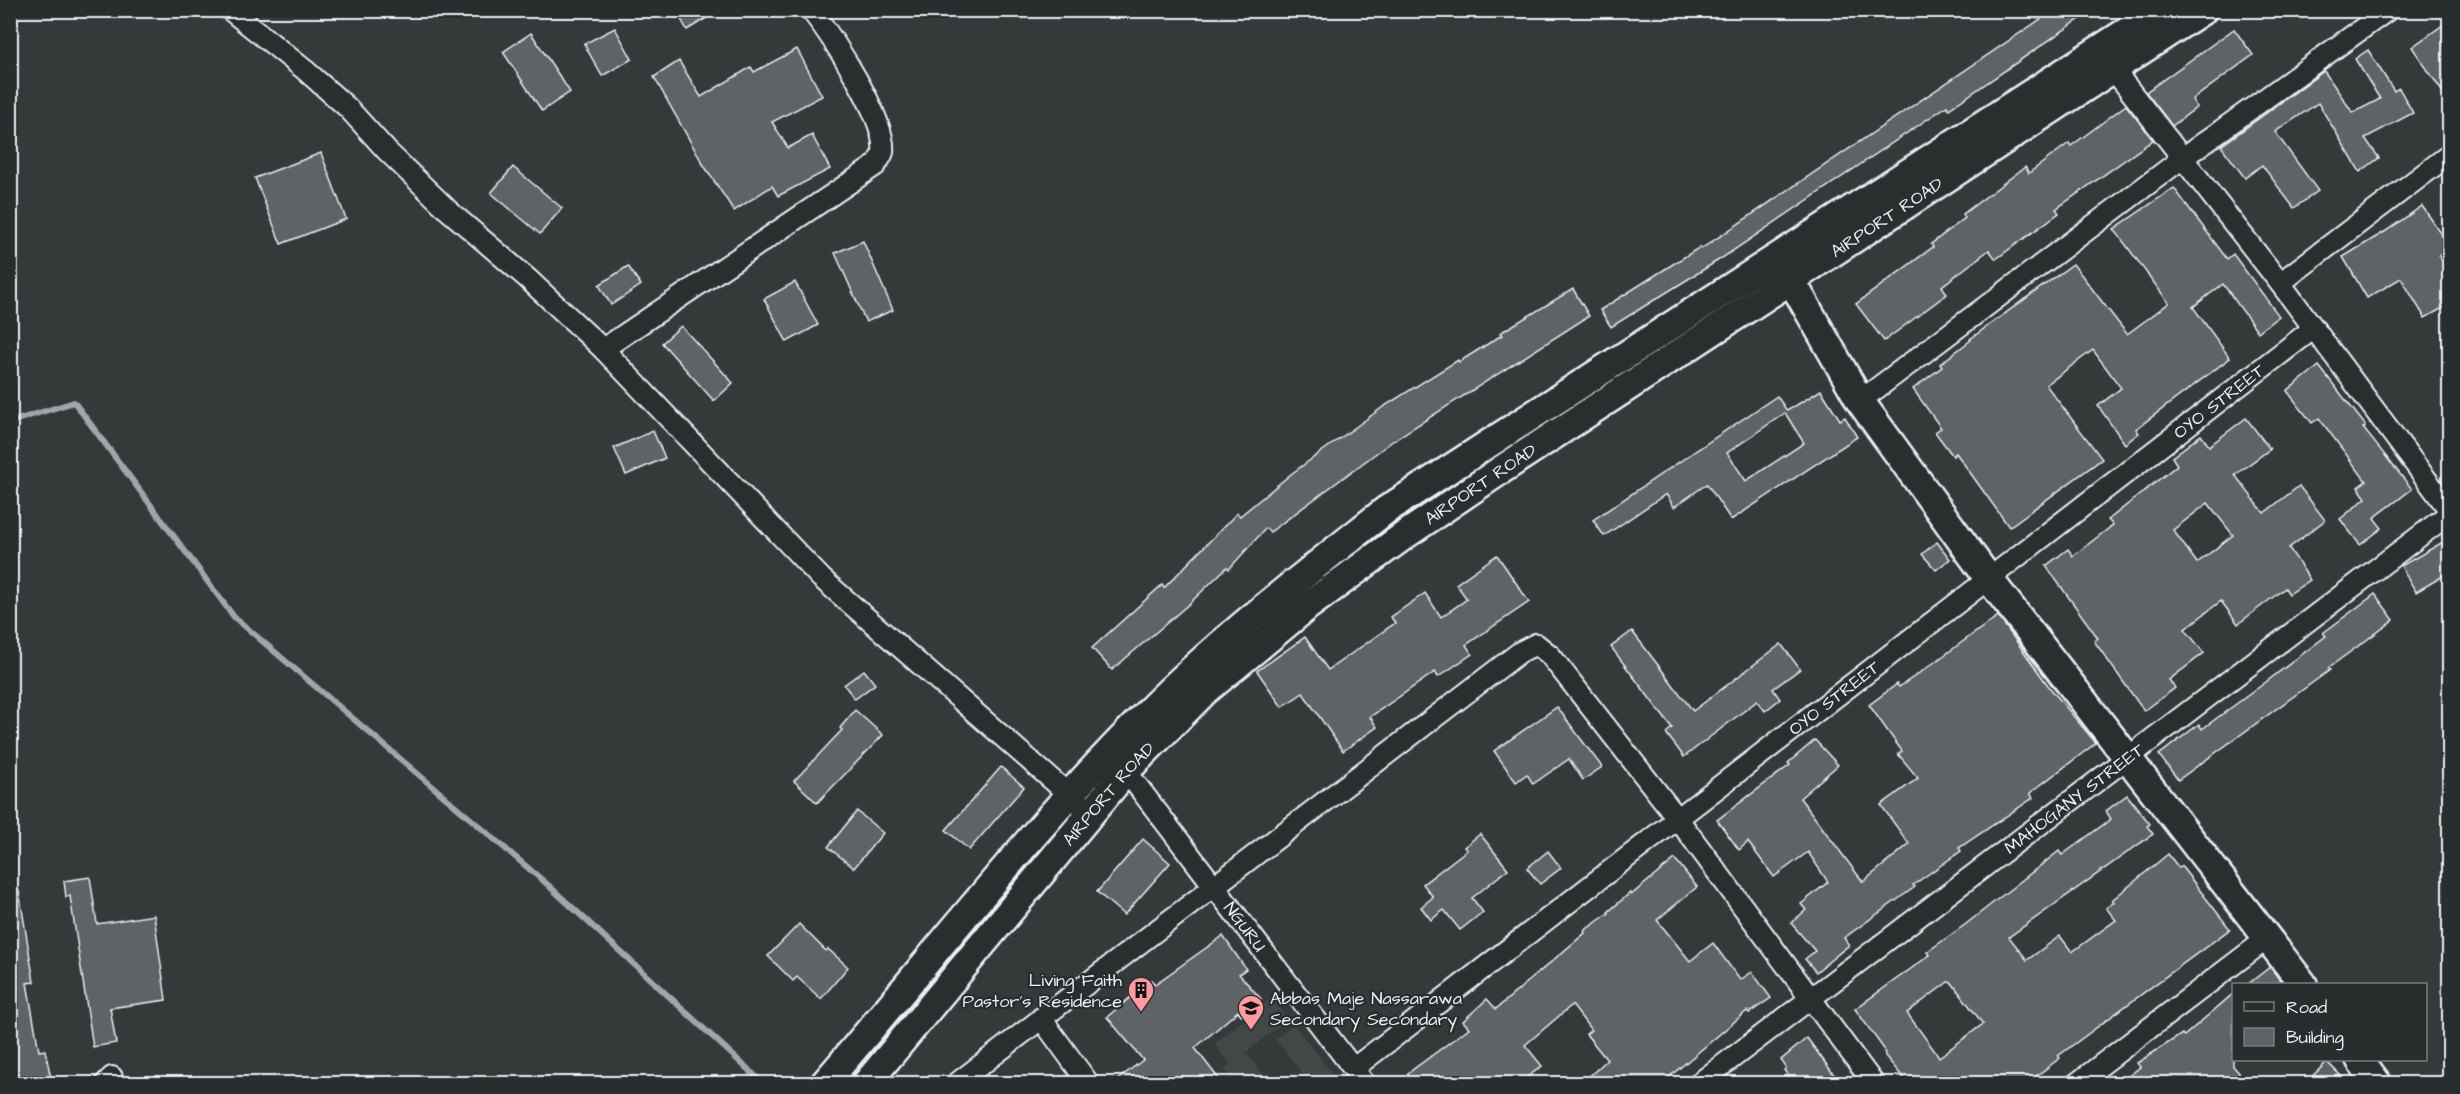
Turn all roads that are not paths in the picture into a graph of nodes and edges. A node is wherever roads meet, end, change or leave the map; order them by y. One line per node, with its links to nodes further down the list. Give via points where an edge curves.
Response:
1 (230, 10): 12 (street, via 348,108 449,211)
2 (812, 10): 12 (street, via 870,102 883,153 876,165)
3 (2160, 10): 18 (main road, AIRPORT ROAD, via 1386,510 1211,652)
4 (2203, 10): 6 (main road, AIRPORT ROAD)
5 (2388, 10): 8 (street)
6 (2113, 69): 8 (street); 9 (main road, AIRPORT ROAD)
7 (2450, 154): 10 (street)
8 (2184, 157): 10 (street); 13 (street)
9 (1791, 280): 13 (main road); 17 (main road, AIRPORT ROAD, via 1503,468 1309,605 1204,692)
10 (2280, 283): 11 (street)
11 (2314, 328): 14 (street); 15 (street, OYO STREET)
12 (603, 349): 18 (street, via 821,578)
13 (1860, 401): 15 (main road)
14 (2450, 512): 16 (street, MAHOGANY STREET)
15 (1989, 579): 16 (main road); 20 (street, OYO STREET)
16 (2129, 759): 22 (main road); 24 (street, MAHOGANY STREET)
17 (1126, 771): 19 (main road, AIRPORT ROAD); 21 (street, NGURU)
18 (1069, 794): 19 (street); 28 (main road, AIRPORT ROAD)
19 (1090, 813): 29 (main road, AIRPORT ROAD)
20 (1678, 819): 21 (street, via 1550,655 1536,644 1520,652); 24 (street); 27 (street, OYO STREET)
21 (1213, 886): 25 (street); 27 (street, NGURU)
22 (2268, 938): 23 (main road); 34 (street)
23 (2302, 983)
24 (1810, 997): 32 (street, MAHOGANY STREET); 33 (street)
25 (1041, 1018): 30 (street); 31 (street)
26 (2362, 1061): 35 (main road)
27 (1359, 1076)
28 (826, 1081)
29 (866, 1083)
30 (956, 1083)
31 (1089, 1083)
32 (1698, 1083)
33 (1874, 1083)
34 (2076, 1083)
35 (2378, 1083)

